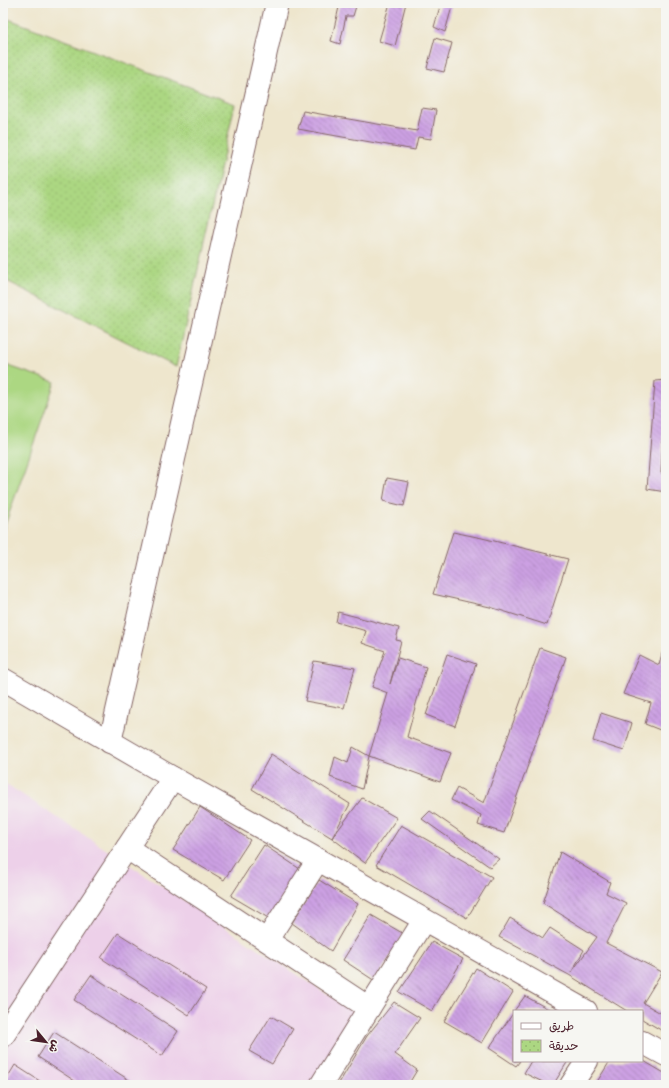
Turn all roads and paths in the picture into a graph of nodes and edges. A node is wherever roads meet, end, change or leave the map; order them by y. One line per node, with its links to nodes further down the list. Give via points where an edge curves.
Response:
1 (277, 3): 3 (street)
2 (3, 679): 3 (street)
3 (110, 742): 4 (street)
4 (173, 778): 5 (street); 6 (street)
5 (126, 848): 8 (street); 11 (street)
6 (318, 860): 7 (street); 8 (street)
7 (424, 920): 9 (street); 10 (street)
8 (267, 940): 9 (street)
9 (370, 1008): 15 (street)
10 (584, 1010)
11 (3, 1036)
12 (643, 1043): 13 (street)
13 (666, 1055)
14 (586, 1062): 16 (street)
15 (321, 1085)
16 (571, 1085)

